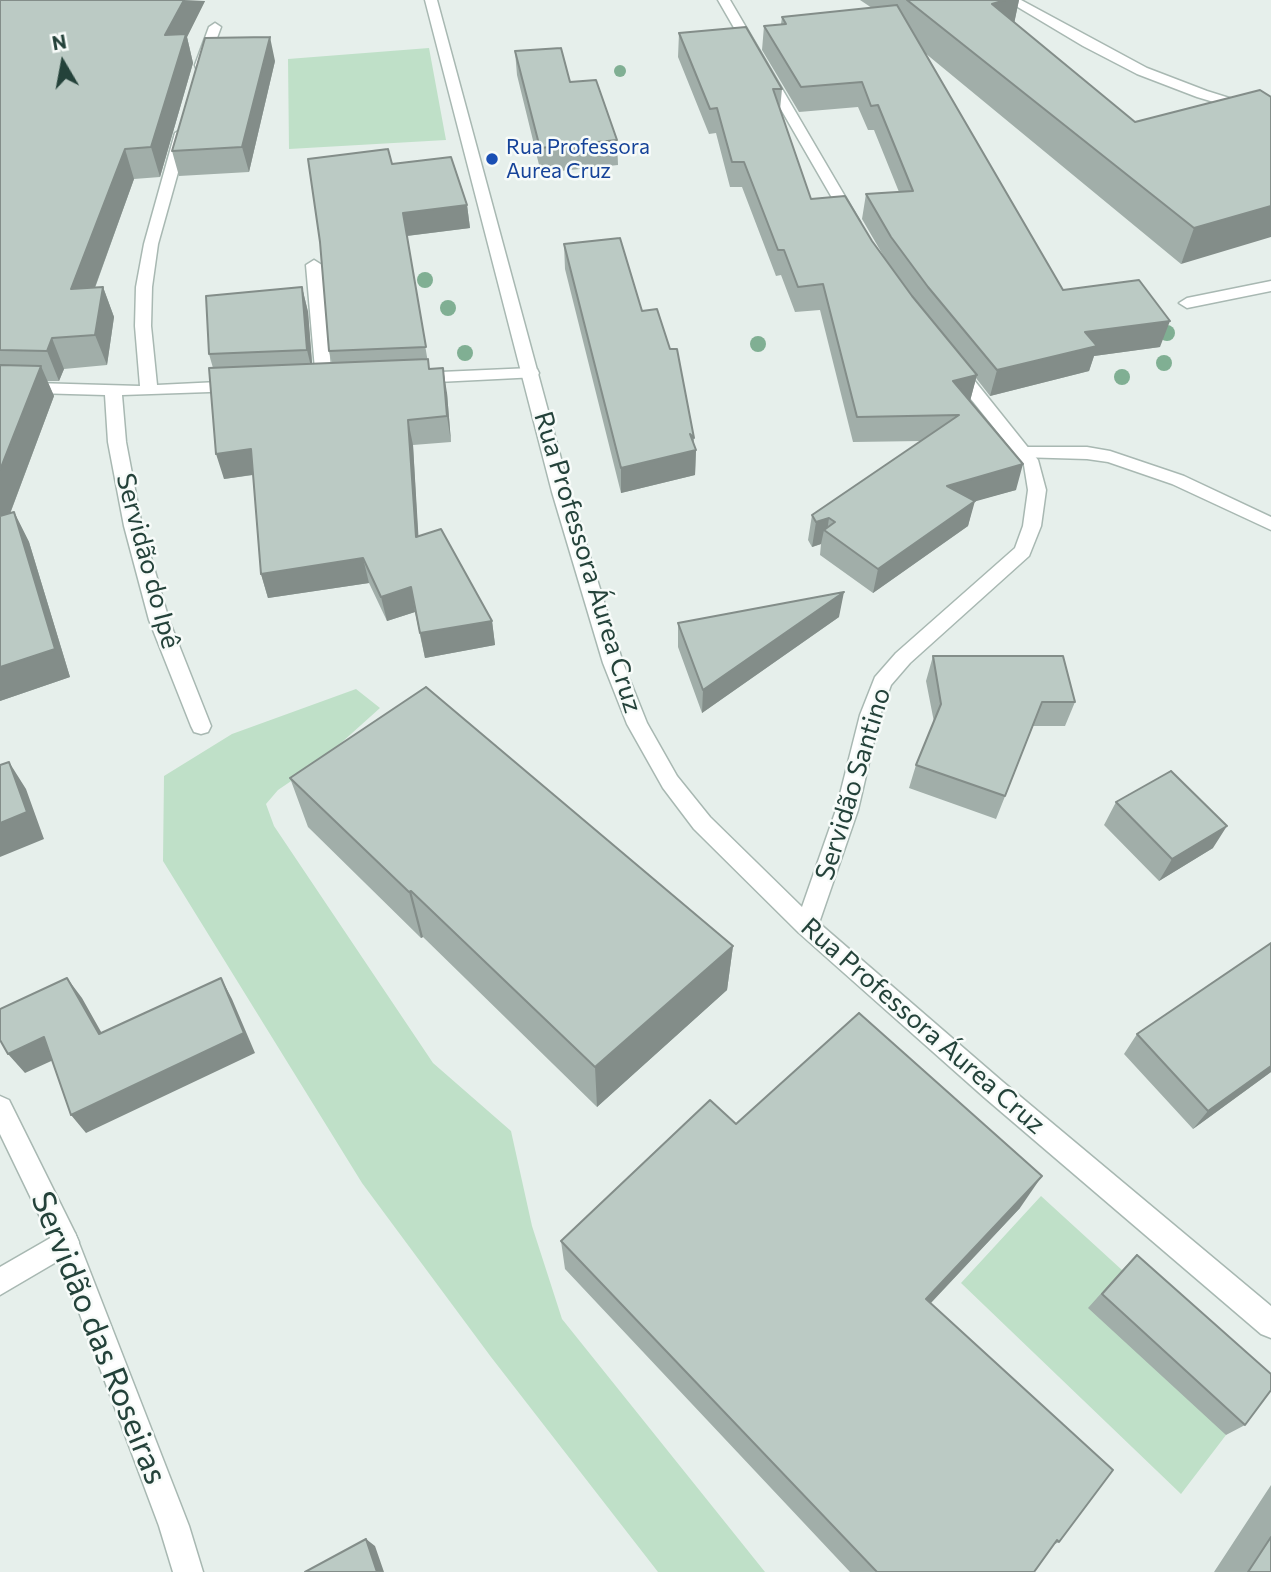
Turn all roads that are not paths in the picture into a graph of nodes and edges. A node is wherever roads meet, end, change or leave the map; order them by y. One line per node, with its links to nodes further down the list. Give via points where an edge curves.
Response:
1 (430, 0): 13 (street, Rua Professora Áurea Cruz)
2 (724, 0): 8 (street)
3 (1012, 0): 6 (street, via 1142,71)
4 (215, 27): 5 (street)
5 (197, 79)
6 (1271, 115)
7 (187, 117): 19 (street, via 151,244 144,287)
8 (860, 234)
9 (314, 265): 15 (street)
10 (1271, 286): 11 (street)
11 (1187, 303)
12 (949, 360): 20 (street, Servidão Santino)
13 (531, 373): 14 (street); 23 (street, Rua Professora Áurea Cruz, via 561,492 613,663 637,724 670,782 702,823)
14 (407, 378)
15 (324, 381)
16 (257, 385): 19 (street)
17 (0, 387): 18 (street)
18 (113, 391): 19 (street); 22 (street, Servidão do Ipê, via 117,442 133,526 159,620)
19 (149, 391)
20 (1025, 453): 21 (street, via 1110,457 1178,480); 23 (street, Servidão Santino, via 1032,464 1037,497 1023,551 902,658 882,682 847,810)
21 (1271, 524)
22 (201, 726)
23 (807, 926): 27 (street, Rua Professora Áurea Cruz)
24 (0, 1108): 25 (street, Servidão das Roseiras)
25 (66, 1241): 26 (street); 28 (street, Servidão das Roseiras)
26 (0, 1282)
27 (1271, 1324)
28 (188, 1572)

